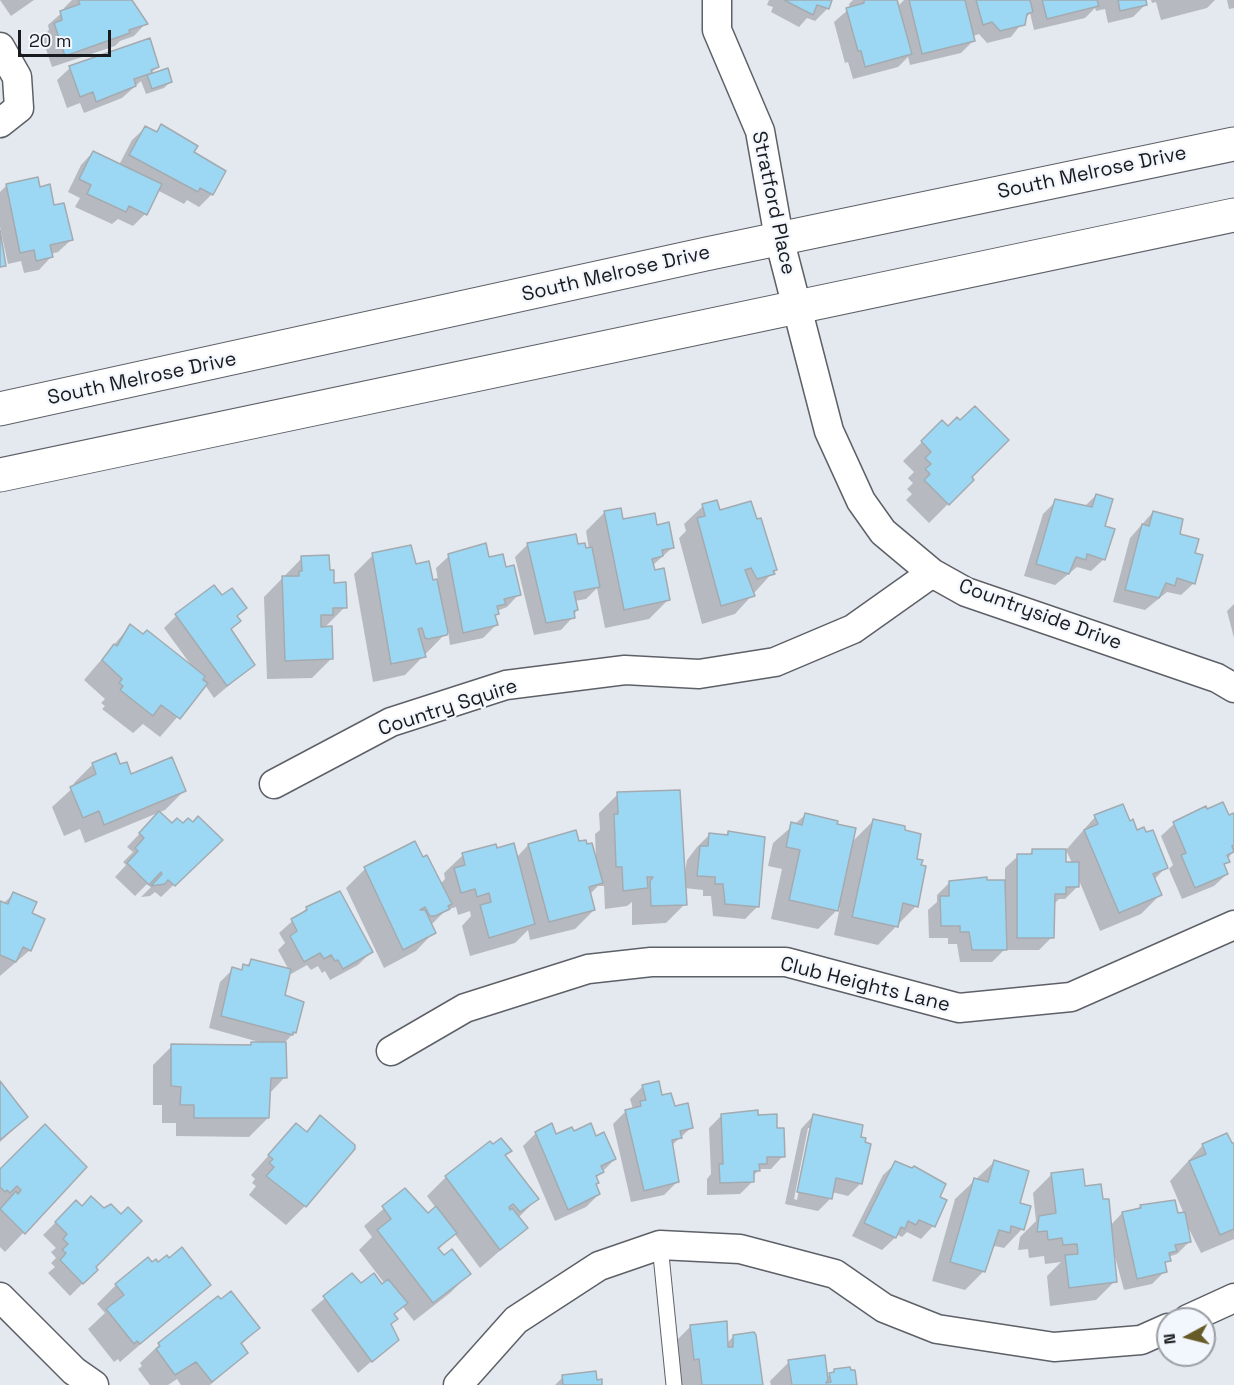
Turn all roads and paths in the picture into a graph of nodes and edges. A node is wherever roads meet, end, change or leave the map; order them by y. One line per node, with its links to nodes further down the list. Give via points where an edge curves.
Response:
1 (717, 0): 6 (street, Stratford Place, via 717,30 760,132)
2 (0, 47): 3 (street, via 17,76 19,108)
3 (0, 123)
4 (1234, 144): 6 (main road, South Melrose Drive)
5 (1234, 215): 7 (main road)
6 (779, 238): 7 (street, Stratford Place); 8 (main road, South Melrose Drive)
7 (795, 306): 9 (main road); 10 (street, Countryside Drive, via 829,431 861,501 883,532)
8 (0, 410)
9 (0, 475)
10 (932, 573): 11 (street, Countryside Drive, via 966,592 1217,678); 12 (street, Country Squire, via 853,629 775,662 699,674 625,670 506,685 391,722)
11 (1234, 688)
12 (274, 784)
13 (1234, 925): 14 (street, Club Heights Lane, via 1071,997 959,1008 786,962 651,962 588,969 465,1008)
14 (391, 1051)
15 (660, 1245): 19 (street, via 740,1249 835,1274 884,1308 948,1330 1054,1347 1141,1340); 21 (street, via 599,1266 516,1320); 22 (lane)
16 (0, 1297): 20 (street, via 74,1371)
17 (1234, 1298): 18 (street)
18 (1214, 1307)
19 (1156, 1333)
20 (94, 1385)
21 (458, 1385)
22 (674, 1385)

